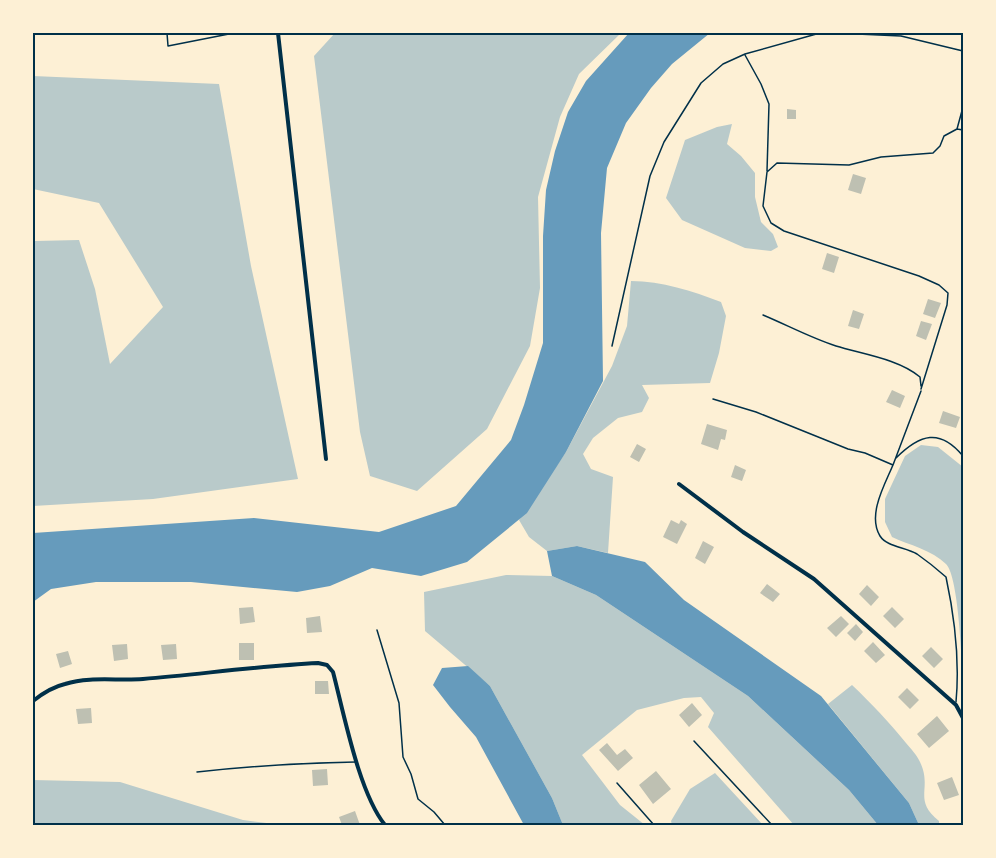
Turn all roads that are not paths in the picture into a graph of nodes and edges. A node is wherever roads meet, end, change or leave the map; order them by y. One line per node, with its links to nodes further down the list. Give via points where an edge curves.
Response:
1 (167, 33): 2 (lane, via 168,46)
2 (234, 33)
3 (278, 33): 17 (street)
4 (820, 33): 7 (lane)
5 (835, 33): 6 (lane, via 901,36)
6 (963, 51)
7 (745, 54): 11 (lane, via 769,104); 13 (lane, via 723,63 701,83 664,142 642,207)
8 (963, 107): 9 (lane)
9 (957, 129): 10 (lane); 11 (lane, via 944,136 933,153 881,157 849,165 777,163)
10 (963, 130)
11 (767, 172): 14 (lane, via 763,206 771,223 784,231 919,276 948,293)
12 (763, 315): 14 (lane, via 835,346 913,372 920,377)
13 (612, 346)
14 (921, 389): 18 (lane)
15 (712, 399): 18 (lane)
16 (963, 456): 18 (lane, via 949,441 922,439 908,447)
17 (326, 459)
18 (893, 465): 21 (lane, via 880,495 876,523 880,537 914,552 946,577 958,658)
19 (679, 484): 21 (street, via 814,579)
20 (33, 701): 24 (street, via 46,691 87,680 318,663 333,672)
21 (956, 705): 22 (street)
22 (963, 718)
23 (694, 741): 29 (lane)
24 (357, 762): 25 (lane); 27 (street, via 377,815)
25 (197, 772)
26 (617, 783): 28 (lane)
27 (385, 825)
28 (654, 825)
29 (772, 825)

